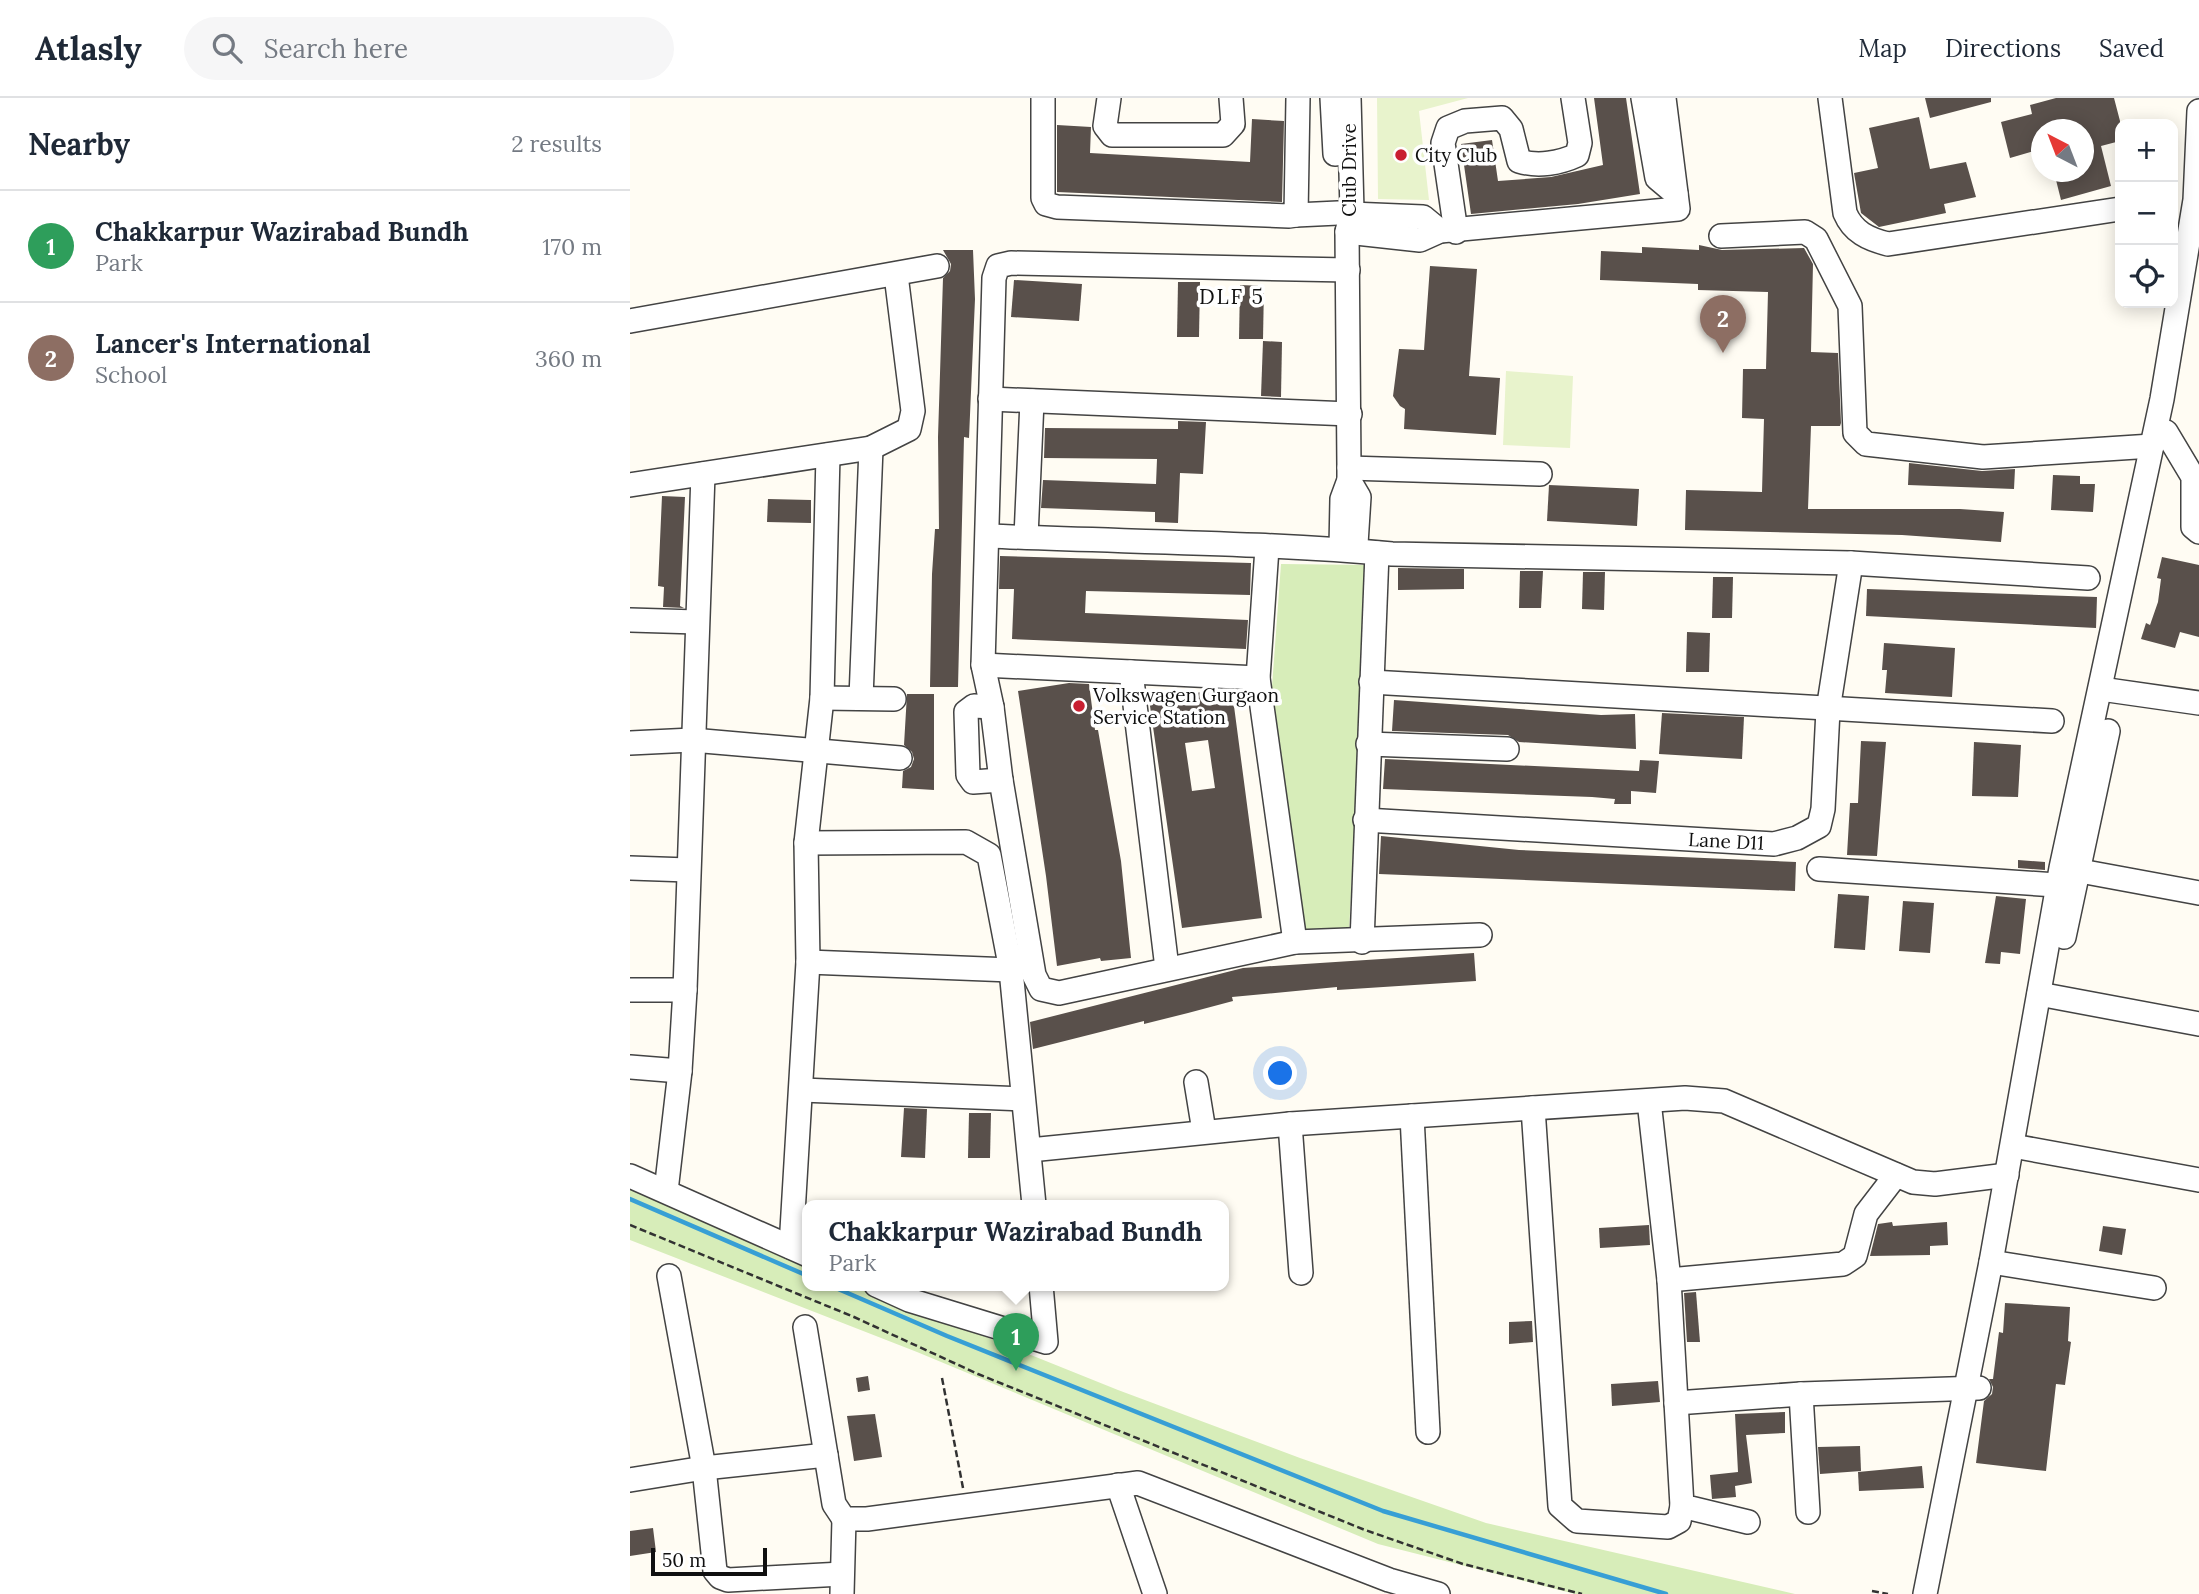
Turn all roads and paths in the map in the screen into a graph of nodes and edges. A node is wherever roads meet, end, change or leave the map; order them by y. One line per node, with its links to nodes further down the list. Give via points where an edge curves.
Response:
1 (1043, 98): 15 (street, via 1046,204)
2 (1108, 98): 3 (street, via 1105,126 1112,135 1223,135 1233,124)
3 (1231, 98)
4 (1298, 98): 15 (street)
5 (1332, 98): 16 (street, Club Drive)
6 (1349, 98): 16 (street, Club Drive)
7 (1573, 98): 17 (street, via 1580,143 1577,155 1563,161 1520,161 1511,129 1502,118 1465,121 1448,128 1443,143)
8 (1643, 98): 12 (street, via 1657,178)
9 (1664, 98): 12 (street)
10 (1830, 98): 14 (street, via 1845,213 1851,227 1871,240 1888,244)
11 (2199, 111): 13 (street)
12 (1676, 194): 17 (street, via 1678,209)
13 (2184, 201): 27 (street)
14 (2115, 210)
15 (1296, 215): 16 (street)
16 (1345, 220): 17 (street, via 1423,217); 21 (street)
17 (1448, 231)
18 (1721, 236): 27 (street, via 1805,232 1816,239 1850,306 1855,433 1866,444 1983,457)
19 (2199, 250): 27 (street)
20 (937, 266): 22 (street)
21 (1348, 270): 24 (street, via 998,266); 26 (street)
22 (896, 275): 23 (street); 28 (street, via 913,411 909,429)
23 (630, 321)
24 (990, 399): 25 (street); 35 (street)
25 (1032, 401): 26 (street); 36 (street)
26 (1350, 414): 31 (street)
27 (2159, 439): 34 (street, via 2193,477 2193,527); 47 (street)
28 (871, 448): 29 (street); 49 (street)
29 (828, 455): 30 (street); 48 (street)
30 (703, 474): 33 (street); 42 (street)
31 (1349, 474): 32 (street); 38 (street, via 1342,499)
32 (1540, 474)
33 (630, 485)
34 (2199, 531)
35 (989, 536): 36 (street); 43 (street)
36 (1026, 537): 37 (street)
37 (1267, 548): 38 (street); 45 (street)
38 (1358, 550): 39 (street); 46 (street)
39 (1851, 563): 40 (street); 53 (street, Lane D11)
40 (2088, 579)
41 (630, 620): 42 (street)
42 (697, 622): 55 (street)
43 (983, 665): 44 (street); 52 (street)
44 (1131, 672): 45 (street); 73 (street)
45 (1258, 678): 70 (street)
46 (1371, 682): 53 (street); 57 (street)
47 (2108, 690): 51 (street); 67 (street)
48 (822, 698): 49 (street); 58 (street)
49 (862, 698): 50 (street)
50 (894, 699)
51 (2199, 703)
52 (992, 707): 61 (street); 61 (street, via 974,706 966,712 968,775 973,782)
53 (1828, 710): 54 (street); 62 (street, Lane D11, via 1819,826 1774,844)
54 (2052, 722)
55 (692, 740): 56 (street); 58 (street); 66 (street)
56 (630, 743)
57 (1368, 744): 59 (street); 62 (street)
58 (814, 748): 60 (street); 63 (street)
59 (1507, 749)
60 (900, 758)
61 (1001, 780): 73 (street, via 1034,975 1041,989 1059,993)
62 (1364, 820): 71 (street)
63 (806, 844): 72 (street); 74 (street, via 966,842 978,846 989,855)
64 (630, 868): 66 (street)
65 (1819, 869): 67 (street)
66 (688, 870): 76 (street)
67 (2068, 878): 68 (street); 77 (street)
68 (2199, 893)
69 (1480, 935): 71 (street)
70 (1295, 942): 71 (street); 73 (street)
71 (1362, 942)
72 (808, 962): 74 (street); 82 (street)
73 (1167, 968)
74 (1011, 970): 83 (street)
75 (630, 990): 76 (street)
76 (685, 990): 80 (street)
77 (2046, 995): 78 (street); 89 (street)
78 (2199, 1024)
79 (630, 1067): 80 (street)
80 (680, 1071): 95 (street)
81 (1196, 1082): 88 (street)
82 (802, 1090): 83 (street); 98 (street)
83 (1023, 1099): 90 (street)
84 (1649, 1101): 85 (street); 91 (street, via 1724,1101); 102 (street)
85 (1533, 1108): 86 (street); 117 (street, via 1560,1506 1577,1521 1668,1527 1679,1521)
86 (1412, 1116): 87 (street); 111 (street)
87 (1290, 1124): 88 (street); 100 (street)
88 (1204, 1131): 90 (street)
89 (2019, 1147): 92 (street); 94 (street); 99 (street)
90 (1030, 1150): 96 (street)
91 (1896, 1175): 92 (street, via 1935,1184); 102 (street, via 1866,1214 1855,1256 1843,1264)
92 (2007, 1175): 99 (street)
93 (630, 1176): 95 (street)
94 (2199, 1180)
95 (666, 1191): 98 (street)
96 (1034, 1200)
97 (630, 1225): 126 (path, via 854,1317 978,1374 1352,1525 1463,1564)
98 (799, 1251)
99 (1998, 1264): 103 (street); 108 (street)
100 (1301, 1273)
101 (669, 1276): 113 (street)
102 (1669, 1280): 110 (street)
103 (2154, 1288)
104 (889, 1291): 105 (street, via 1046,1342)
105 (1042, 1291)
106 (805, 1326): 112 (street)
107 (942, 1378): 116 (path)
108 (1973, 1388): 109 (street); 128 (street); 129 (street)
109 (1801, 1394): 110 (street); 118 (street)
110 (1676, 1403): 117 (street)
111 (1427, 1432)
112 (826, 1455): 113 (street); 119 (street, via 834,1504)
113 (704, 1468): 114 (street); 121 (street, via 715,1571 720,1577)
114 (630, 1480)
115 (1118, 1485): 116 (street); 122 (street, via 1138,1483); 124 (street)
116 (967, 1505): 119 (street)
117 (1682, 1506): 120 (street)
118 (1808, 1512)
119 (844, 1519): 121 (street)
120 (1748, 1522)
121 (842, 1584)
122 (1389, 1587): 125 (street)
123 (1872, 1591): 127 (path)
124 (1155, 1594)
125 (1438, 1594)
126 (1582, 1594)
127 (1888, 1594)
128 (1925, 1594)
129 (1937, 1594)

